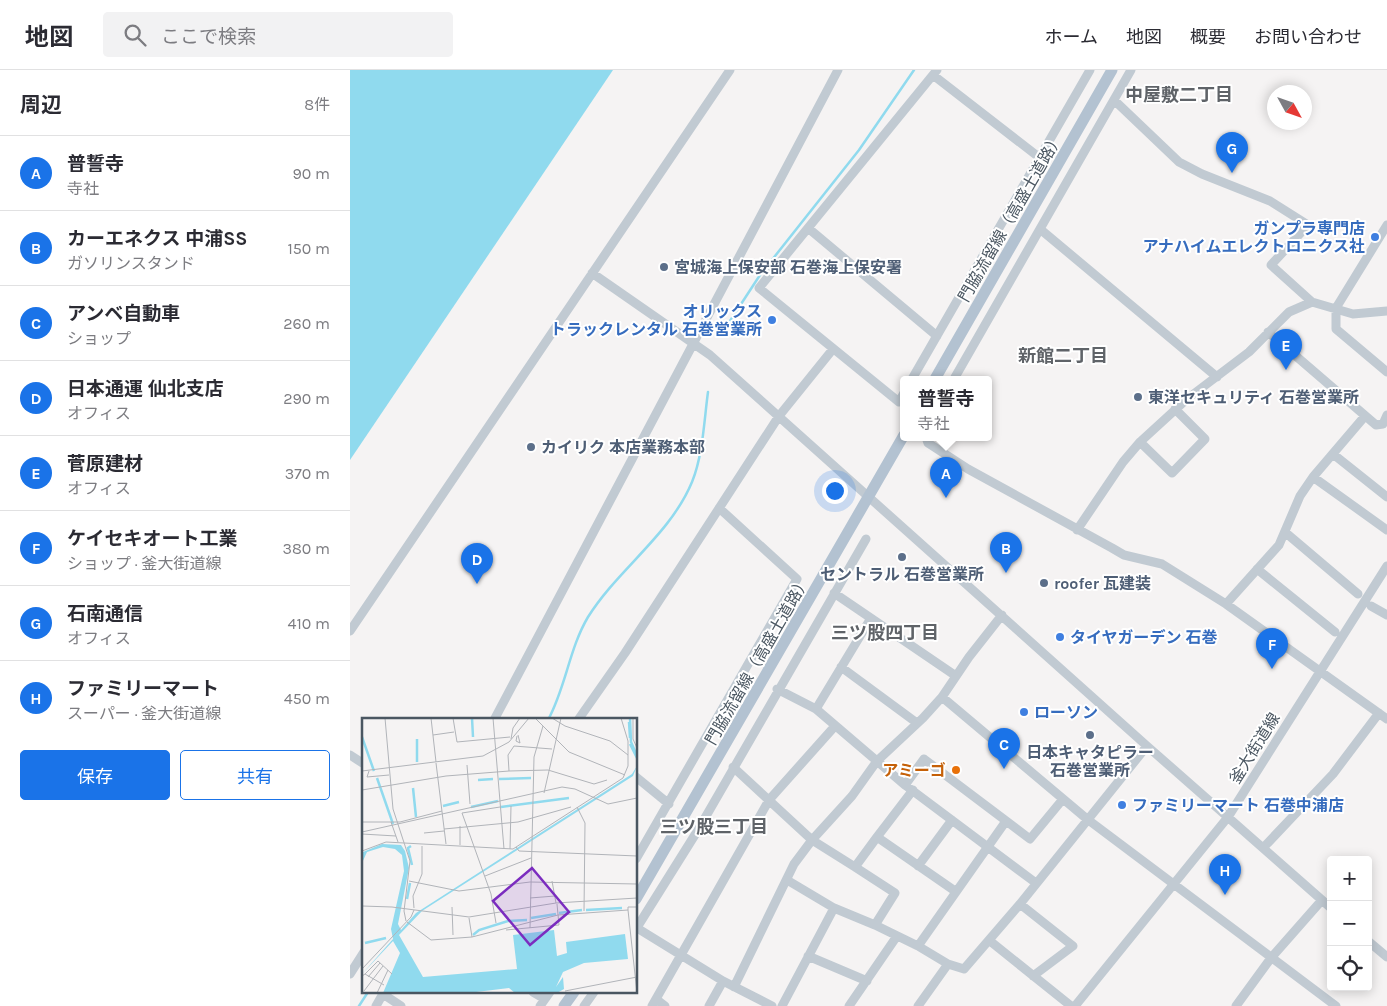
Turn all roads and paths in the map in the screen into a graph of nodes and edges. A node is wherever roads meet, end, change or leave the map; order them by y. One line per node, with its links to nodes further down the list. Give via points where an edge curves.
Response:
1 (730, 70): 12 (street)
2 (838, 70): 18 (street)
3 (1090, 70): 8 (street)
4 (1112, 70): 22 (main road, 門脇流留線（高盛土道路）)
5 (1131, 70): 7 (street)
6 (935, 72): 8 (street); 10 (street)
7 (1114, 100): 11 (street); 13 (street, via 1179,162 1270,201 1308,225 1271,264)
8 (1040, 158): 17 (street)
9 (1387, 225): 14 (street)
10 (808, 228): 17 (street); 19 (street, via 759,288)
11 (1040, 228): 23 (street); 24 (street)
12 (592, 273): 18 (street); 51 (street)
13 (1312, 302): 14 (street); 16 (street, via 1289,312)
14 (1336, 308): 15 (street, via 1353,314); 20 (street, via 1336,329)
15 (1387, 311)
16 (1268, 332): 24 (street, via 1249,352); 29 (street)
17 (937, 336): 21 (street)
18 (693, 342): 28 (street); 60 (street)
19 (833, 349): 25 (street, via 898,402); 28 (street)
20 (1387, 372)
21 (914, 376)
22 (937, 376)
23 (956, 376)
24 (1217, 376): 26 (street)
25 (900, 399)
26 (1175, 409): 32 (street); 32 (street, via 1205,439 1172,473)
27 (1387, 415): 29 (street, via 1383,424 1376,425)
28 (780, 416): 35 (street); 37 (street)
29 (1365, 416): 33 (street)
30 (901, 441): 35 (main road, 門脇流留線（高盛土道路）)
31 (927, 441): 38 (street, via 968,469)
32 (1140, 442): 38 (street)
33 (1333, 454): 34 (street); 36 (street)
34 (1313, 477): 39 (street); 40 (street, via 1296,502)
35 (868, 497): 48 (street); 90 (main road, 門脇流留線（高盛土道路）)
36 (1387, 497)
37 (719, 508): 61 (street); 74 (street, via 797,579)
38 (1077, 530): 46 (street, via 1124,555 1162,564)
39 (1387, 530)
40 (1286, 533): 43 (street); 45 (street)
41 (866, 539): 44 (street)
42 (1387, 566): 54 (street, 釜大街道線)
43 (1257, 569): 46 (street); 52 (street)
44 (834, 593): 50 (street); 56 (street)
45 (1358, 594)
46 (1226, 604): 54 (street)
47 (1372, 606): 49 (street)
48 (1002, 615): 55 (street); 65 (street)
49 (1387, 616)
50 (871, 618): 53 (street); 55 (street)
51 (350, 631)
52 (1335, 632)
53 (841, 668): 58 (street); 63 (street)
54 (1321, 670): 59 (street); 75 (street, 釜大街道線)
55 (956, 676): 57 (street)
56 (778, 689): 58 (street); 69 (street)
57 (942, 697): 63 (street); 72 (street)
58 (816, 708): 64 (street)
59 (1379, 713): 62 (street); 82 (street, via 1333,774)
60 (495, 718)
61 (579, 718)
62 (1387, 719)
63 (918, 723): 67 (street)
64 (835, 726): 67 (street); 73 (street)
65 (1147, 746): 75 (street); 76 (street)
66 (350, 755): 68 (street)
67 (877, 761): 71 (street); 80 (street, via 852,796)
68 (362, 763)
69 (733, 768): 73 (street); 95 (street)
70 (638, 780): 74 (street)
71 (909, 788): 77 (street); 78 (street, via 924,759); 79 (street)
72 (1063, 799): 76 (street); 78 (street, via 1030,839)
73 (769, 800): 80 (street); 103 (street)
74 (669, 804): 83 (street)
75 (1228, 817): 82 (street); 88 (street, 釜大街道線)
76 (1087, 819): 87 (street); 88 (street)
77 (952, 820): 81 (street); 84 (street)
78 (1006, 821): 81 (street)
79 (877, 837): 84 (street); 85 (street)
80 (812, 840): 85 (street); 86 (street, via 794,864)
81 (988, 847): 87 (street); 89 (street)
82 (1263, 848): 91 (street)
83 (638, 856)
84 (918, 866): 89 (street)
85 (855, 867): 96 (street, via 895,893)
86 (787, 880): 94 (street); 112 (street)
87 (1036, 883): 92 (street)
88 (1173, 885): 106 (street); 129 (street, 釜大街道線)
89 (955, 891): 101 (street)
90 (638, 896)
91 (1322, 900): 93 (street); 106 (street)
92 (1020, 904): 99 (street); 109 (street, via 1073,946)
93 (1327, 904)
94 (834, 908): 96 (street); 104 (street)
95 (638, 925)
96 (875, 925): 98 (street)
97 (638, 929): 103 (street)
98 (897, 936): 101 (street); 110 (street)
99 (990, 941): 107 (street, via 964,969); 109 (street)
100 (1372, 944): 105 (street)
101 (918, 946): 107 (street)
102 (362, 955): 108 (street)
103 (680, 956): 111 (street); 117 (street)
104 (808, 956): 110 (street); 125 (street)
105 (1387, 957)
106 (1271, 958): 130 (street); 131 (street)
107 (948, 964): 127 (street)
108 (350, 974)
109 (1033, 976): 128 (street)
110 (866, 980): 126 (street)
111 (723, 981): 112 (street); 123 (street)
112 (734, 987): 124 (street)
113 (382, 994): 118 (street)
114 (384, 994): 119 (street)
115 (573, 994): 120 (main road)
116 (593, 994): 121 (street)
117 (654, 1002): 122 (street)
118 (376, 1006)
119 (401, 1006)
120 (564, 1006)
121 (584, 1006)
122 (665, 1006)
123 (709, 1006)
124 (772, 1006)
125 (782, 1006)
126 (849, 1006)
127 (918, 1006)
128 (1071, 1006)
129 (1075, 1006)
130 (1236, 1006)
131 (1336, 1006)

